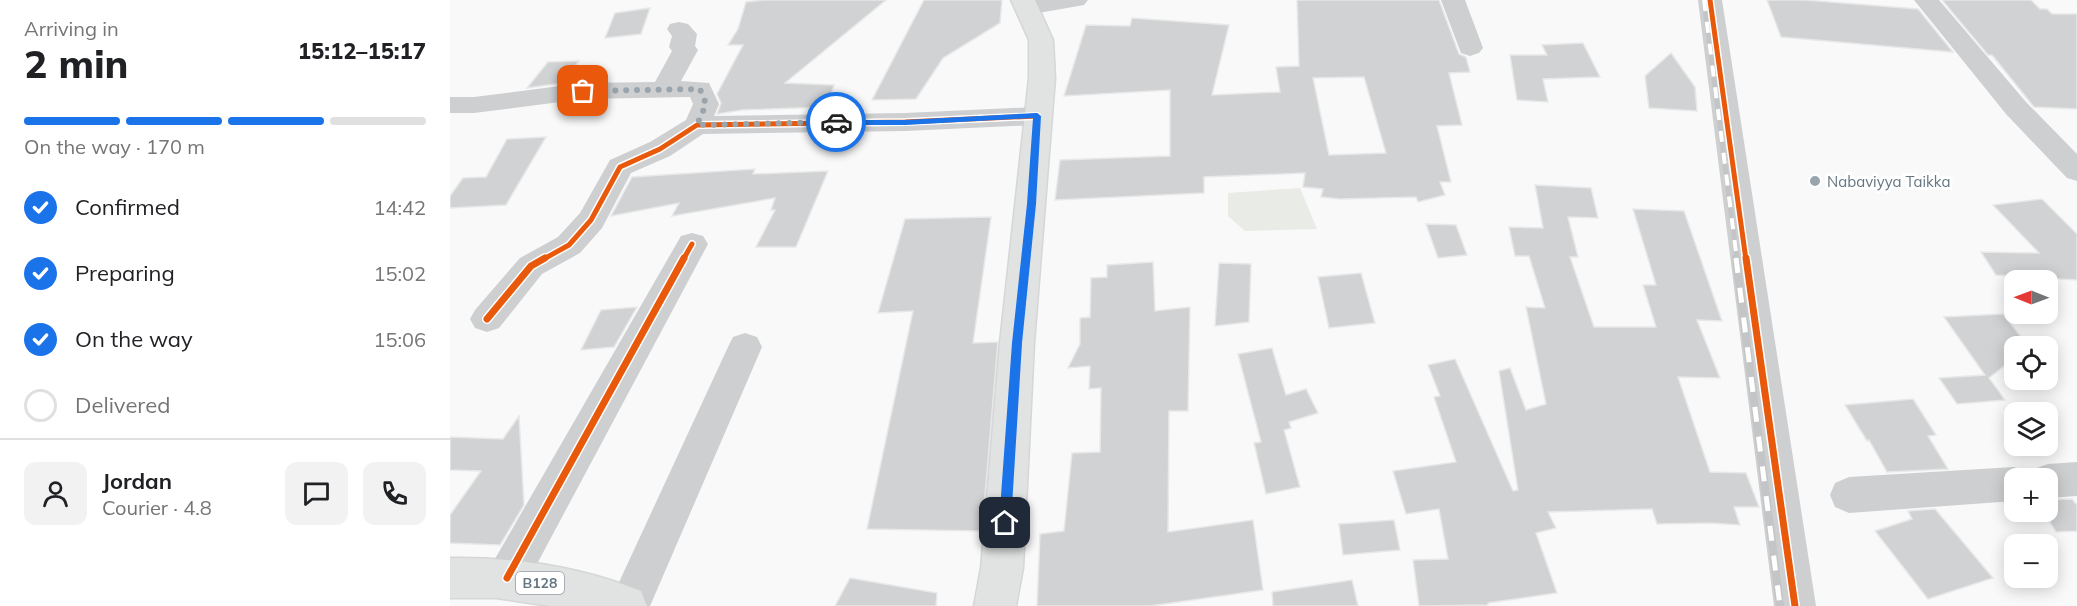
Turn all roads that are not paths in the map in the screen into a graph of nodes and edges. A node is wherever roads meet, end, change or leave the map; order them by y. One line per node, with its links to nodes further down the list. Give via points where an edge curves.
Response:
1 (1076, 0): 5 (street)
2 (1454, 0): 7 (street)
3 (1710, 0): 24 (street)
4 (1926, 0): 12 (street, via 2016,108)
5 (1025, 4): 10 (main road, via 1041,40)
6 (679, 29): 8 (street, via 685,34 685,50)
7 (1470, 48)
8 (664, 89): 9 (street, via 583,91); 11 (street, via 700,89 706,104)
9 (450, 105)
10 (1037, 116): 11 (street); 23 (main road, via 1002,568)
11 (697, 125): 14 (street, via 660,149 620,167 591,220 569,245 531,266)
12 (2077, 171)
13 (692, 244): 21 (street)
14 (487, 319)
15 (745, 347): 22 (street)
16 (2077, 479): 17 (street)
17 (2058, 480)
18 (2004, 485): 19 (street)
19 (1849, 495)
20 (450, 578): 21 (main road, B128)
21 (507, 578): 22 (main road, B128, via 568,588)
22 (628, 606)
23 (995, 606)
24 (1795, 606)

